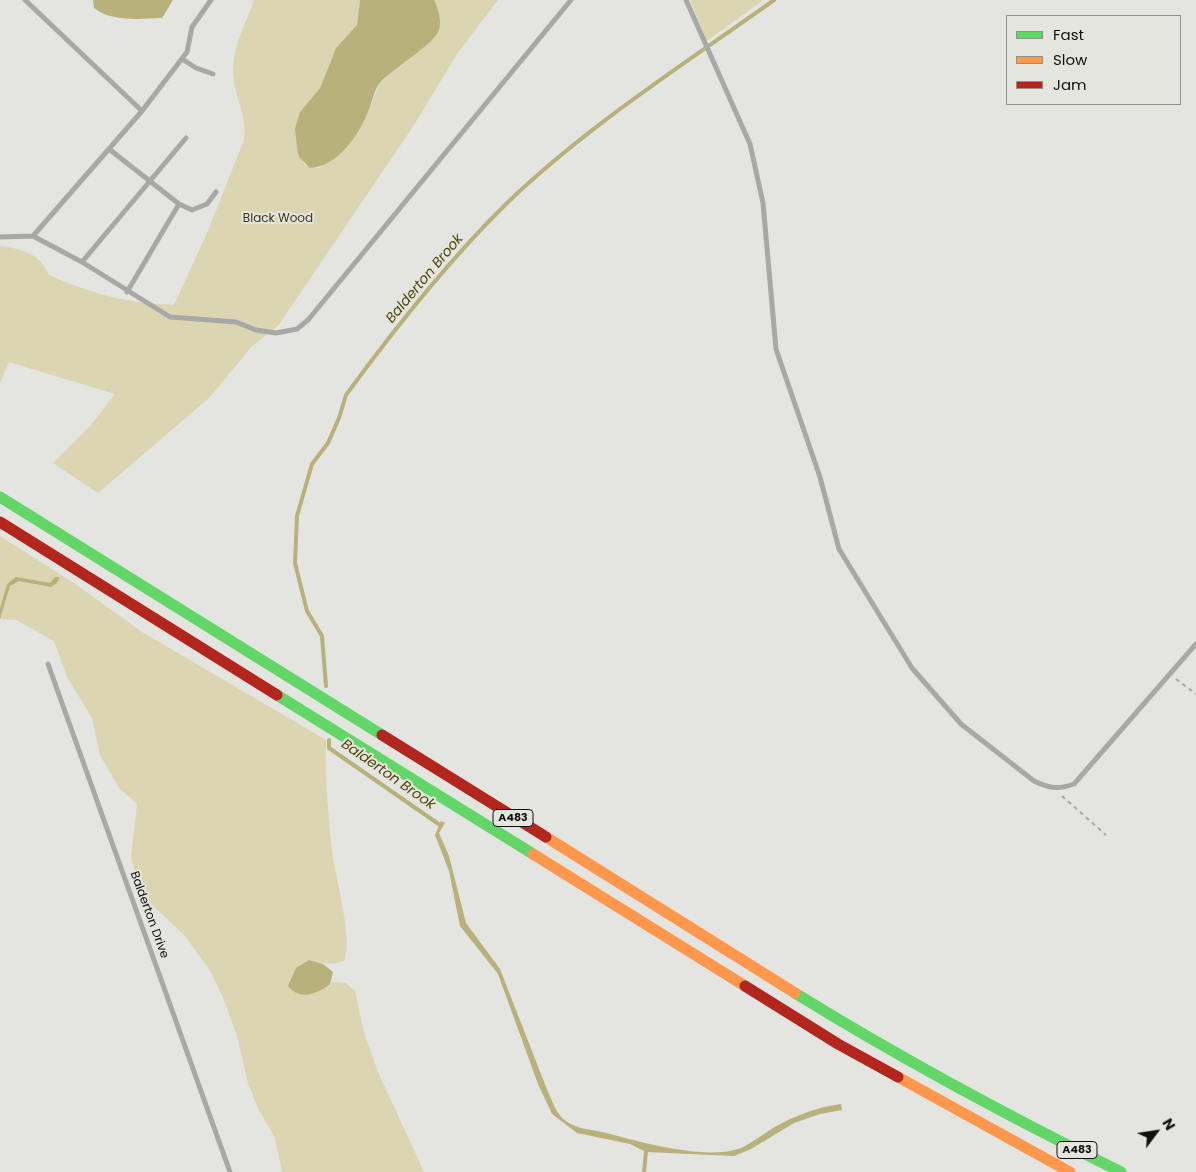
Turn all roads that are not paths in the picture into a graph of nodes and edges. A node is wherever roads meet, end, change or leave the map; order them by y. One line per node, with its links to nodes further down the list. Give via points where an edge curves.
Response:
1 (25, 0): 7 (lane)
2 (211, 0): 5 (lane, via 192,27 187,52)
3 (572, 0): 16 (lane, via 297,329 276,333 236,322 170,317)
4 (686, 0): 19 (lane, via 750,144 763,203 776,348 820,477 840,549 912,668 961,724 1034,781 1061,789 1074,784)
5 (182, 59): 6 (lane); 7 (lane)
6 (213, 74)
7 (142, 111): 9 (lane)
8 (186, 138): 10 (lane)
9 (109, 149): 10 (lane); 13 (lane)
10 (150, 181): 12 (lane); 15 (lane)
11 (216, 192): 12 (lane, via 207,204 199,208 192,210)
12 (179, 204): 16 (lane)
13 (34, 236): 14 (lane); 15 (lane)
14 (0, 237)
15 (82, 262): 16 (lane)
16 (127, 292)
17 (0, 497): 23 (highway, A483, via 846,1024 1032,1128)
18 (0, 522): 22 (highway, A483, via 838,1044)
19 (1196, 644)
20 (48, 664): 21 (lane, Balderton Drive)
21 (230, 1172)
22 (1070, 1172)
23 (1121, 1172)

